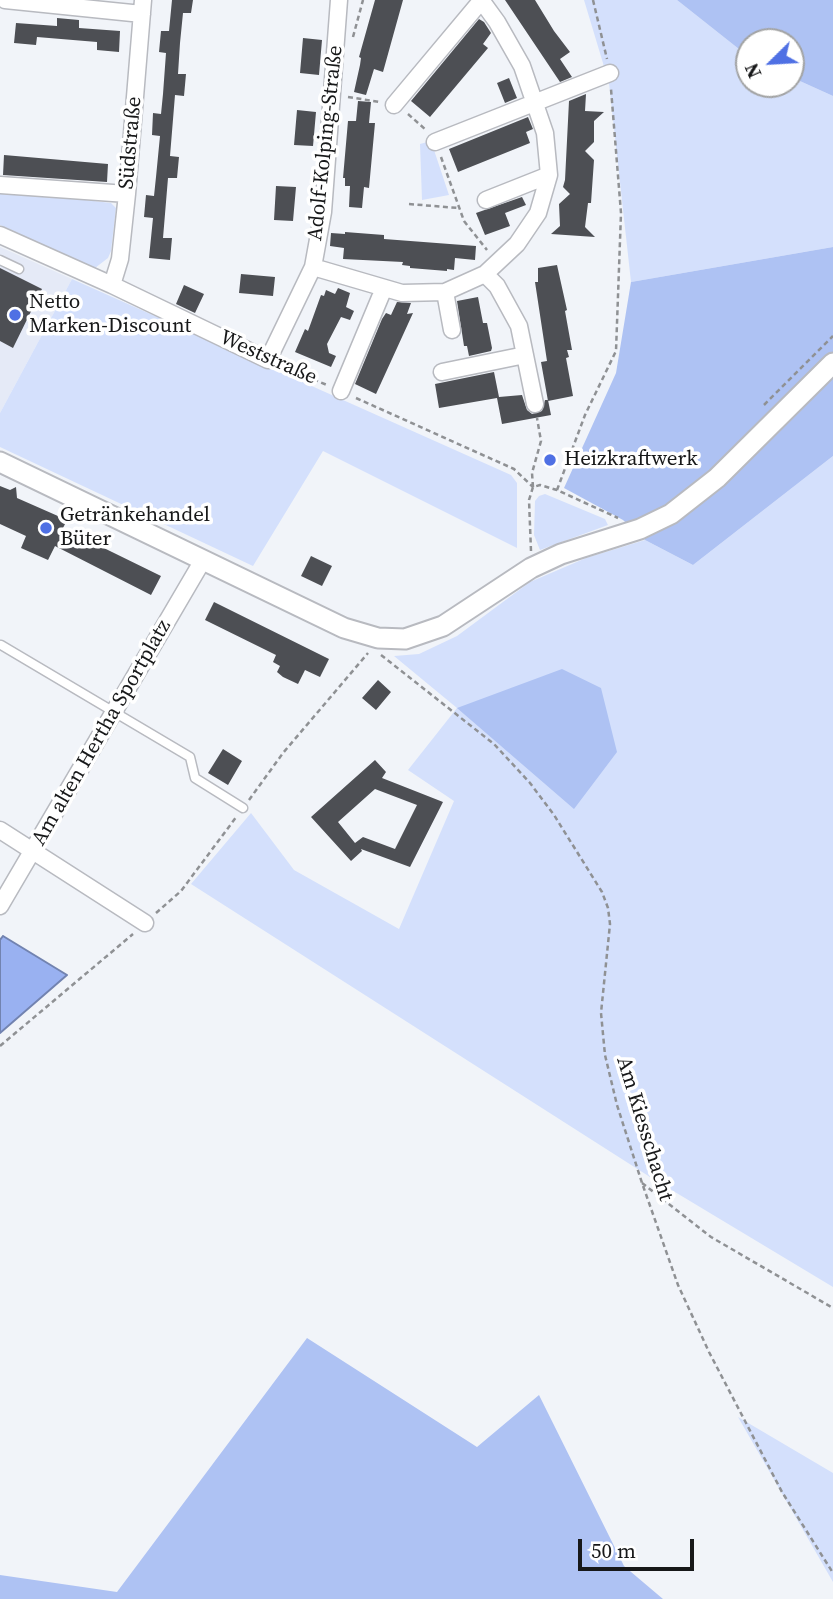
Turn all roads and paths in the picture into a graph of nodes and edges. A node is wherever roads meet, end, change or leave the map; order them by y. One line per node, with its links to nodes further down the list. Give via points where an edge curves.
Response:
1 (5, 0): 5 (street)
2 (339, 0): 7 (street, Adolf-Kolping-Straße)
3 (481, 0): 8 (street, via 522,65); 9 (street)
4 (593, 0): 6 (path)
5 (142, 7): 13 (street, Südstraße)
6 (610, 74): 8 (street); 36 (path, via 621,213 616,351 585,415)
7 (333, 95): 9 (path); 19 (street, Adolf-Kolping-Straße, via 323,212)
8 (536, 101): 10 (street); 11 (street)
9 (394, 105): 10 (path)
10 (435, 142): 16 (path)
11 (549, 175): 14 (street); 21 (street, via 538,213 517,244)
12 (0, 185): 13 (street)
13 (127, 194): 22 (street, Südstraße, via 120,259)
14 (486, 200)
15 (409, 205): 16 (path)
16 (459, 208): 21 (path)
17 (0, 235): 22 (street, Weststraße)
18 (0, 260): 20 (lane)
19 (313, 267): 23 (street); 28 (street, Adolf-Kolping-Straße)
20 (19, 269)
21 (491, 269): 24 (street); 27 (street, via 519,326)
22 (112, 285): 28 (street, Weststraße)
23 (384, 288): 24 (street, via 402,293); 31 (street)
24 (445, 292): 25 (street)
25 (452, 330)
26 (833, 336): 33 (path)
27 (525, 355): 30 (street); 32 (street)
28 (268, 360): 31 (path, Weststraße)
29 (833, 363): 39 (street, via 717,478 671,514)
30 (442, 372)
31 (341, 391): 35 (path, Weststraße, via 514,469)
32 (535, 404): 35 (path, via 541,441)
33 (763, 405)
34 (0, 462): 38 (street)
35 (533, 487): 36 (path); 39 (path, via 529,500)
36 (557, 490): 37 (path, via 623,520)
37 (610, 526)
38 (204, 560): 39 (street, via 344,628 378,638 405,639 443,626); 43 (street, Am alten Hertha Sportplatz)
39 (531, 568)
40 (1, 645): 43 (lane)
41 (372, 648): 44 (path)
42 (384, 658): 50 (path, Am Kiesschacht, via 494,744 554,815 602,892 610,925 601,1013 605,1055)
43 (114, 712): 44 (lane, via 190,757 195,778); 46 (street, Am alten Hertha Sportplatz)
44 (243, 807): 48 (path, via 181,891)
45 (0, 830): 46 (street)
46 (32, 852): 47 (street, Am alten Hertha Sportplatz); 48 (street)
47 (0, 906)
48 (145, 923): 49 (path)
49 (0, 1046)
50 (642, 1183): 51 (path, via 711,1237); 52 (path, Am Kiesschacht, via 678,1285 709,1352 782,1492)
51 (833, 1308)
52 (833, 1573)

